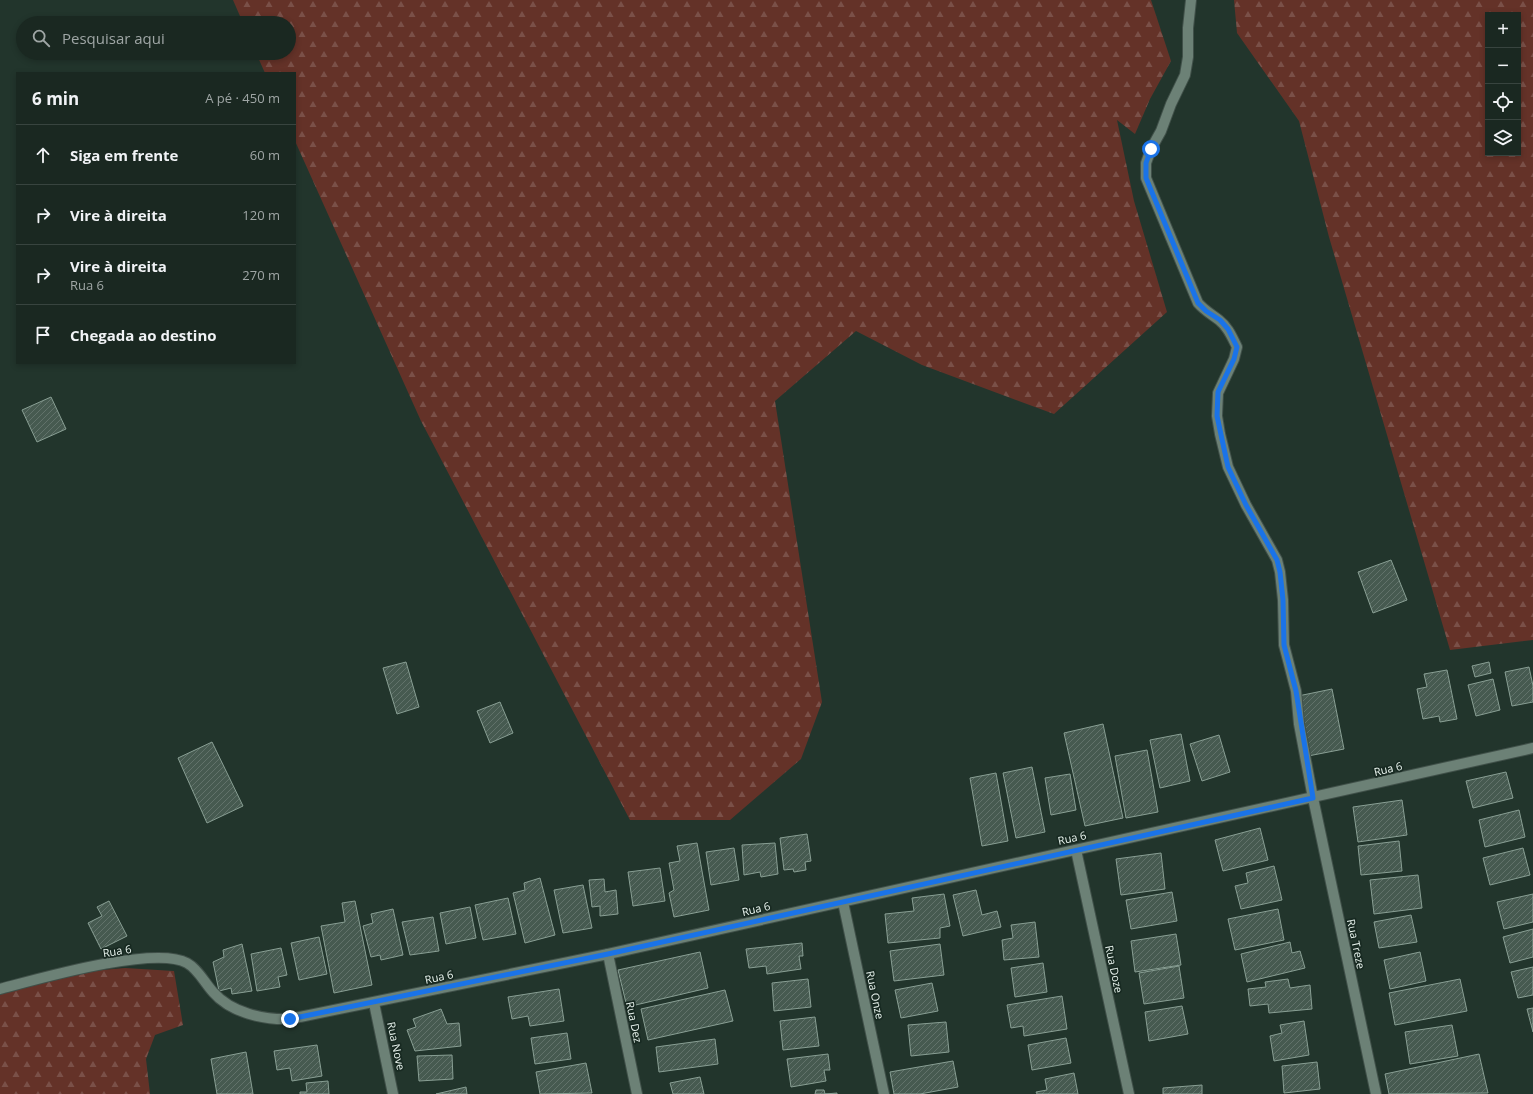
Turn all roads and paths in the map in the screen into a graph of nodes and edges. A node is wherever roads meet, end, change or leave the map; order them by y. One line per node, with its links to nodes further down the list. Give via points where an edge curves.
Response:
1 (1191, 0): 3 (street, Rua Treze, via 1188,57 1184,75 1151,149 1146,163 1146,178 1198,303 1228,329 1237,347 1218,392 1217,416 1228,467 1277,560 1283,600 1284,645 1296,691)
2 (1533, 748): 3 (street, Rua 6)
3 (1313, 798): 4 (street, Rua 6); 13 (street, Rua Treze)
4 (1076, 850): 5 (street, Rua 6); 12 (street, Rua Doze)
5 (843, 902): 6 (street, Rua 6); 11 (street, Rua Onze)
6 (608, 954): 8 (street, Rua 6); 10 (street, Rua Dez)
7 (0, 989): 8 (street, Rua 6, via 82,968 168,957 186,962 196,970 216,996 246,1013 272,1019 290,1019)
8 (374, 1003): 9 (street, Rua Nove)
9 (393, 1094)
10 (637, 1094)
11 (884, 1094)
12 (1128, 1094)
13 (1376, 1094)

